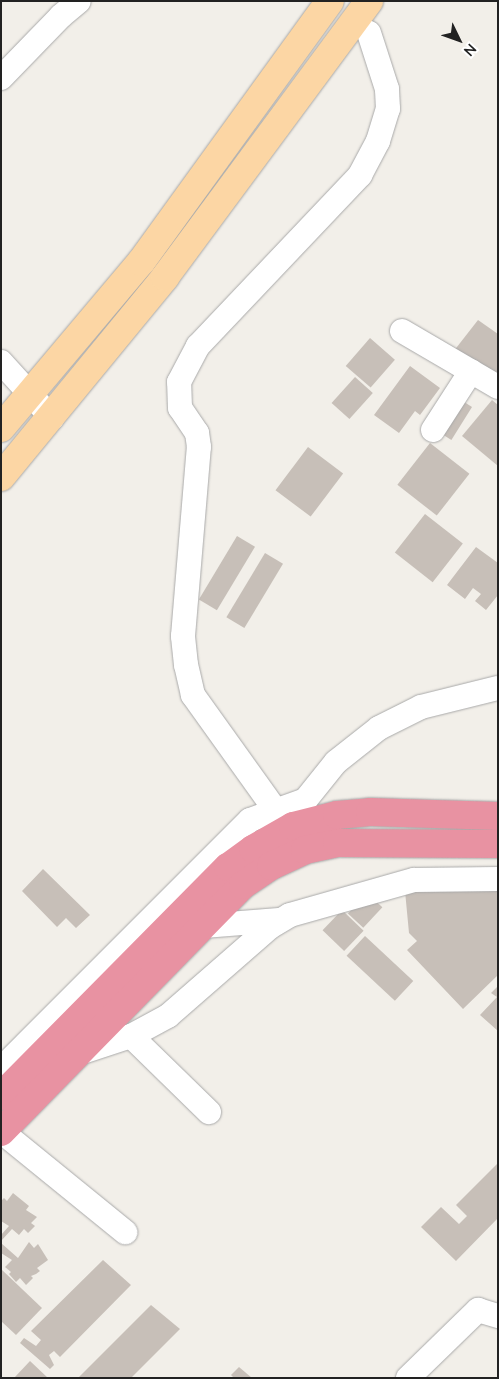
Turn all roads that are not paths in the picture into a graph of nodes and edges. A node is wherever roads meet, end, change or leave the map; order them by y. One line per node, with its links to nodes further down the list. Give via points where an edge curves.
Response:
1 (79, 1): 5 (street)
2 (330, 1): 10 (main road, via 141,262)
3 (369, 1): 11 (main road, via 171,270)
4 (370, 33): 17 (street, via 388,89 388,109 378,141 360,175 198,346 178,382 180,408 197,433 200,447 183,636 186,665 193,695)
5 (1, 78)
6 (402, 331): 8 (street)
7 (1, 362): 10 (street)
8 (471, 371): 9 (street); 13 (street)
9 (498, 387)
10 (30, 395): 11 (street); 12 (main road)
11 (52, 418): 14 (main road)
12 (1, 428)
13 (433, 430)
14 (1, 477)
15 (498, 688): 17 (street, via 421,707 379,728 336,762 306,800)
16 (498, 816): 17 (highway, via 370,812 336,815 293,826)
17 (276, 824): 19 (street); 25 (street, via 250,820); 26 (highway, via 228,867)
18 (498, 844): 19 (highway, via 337,843 305,850)
19 (271, 866): 22 (highway, via 243,885)
20 (498, 879): 21 (street, via 414,880 318,905)
21 (280, 920): 22 (street); 23 (street, via 168,1016)
22 (203, 926): 24 (highway)
23 (131, 1036): 24 (street); 27 (street)
24 (79, 1053): 28 (highway)
25 (1, 1069)
26 (1, 1096)
27 (209, 1112)
28 (2, 1132): 29 (street)
29 (126, 1232)
30 (498, 1316): 31 (street, via 478,1310)
31 (408, 1378)

